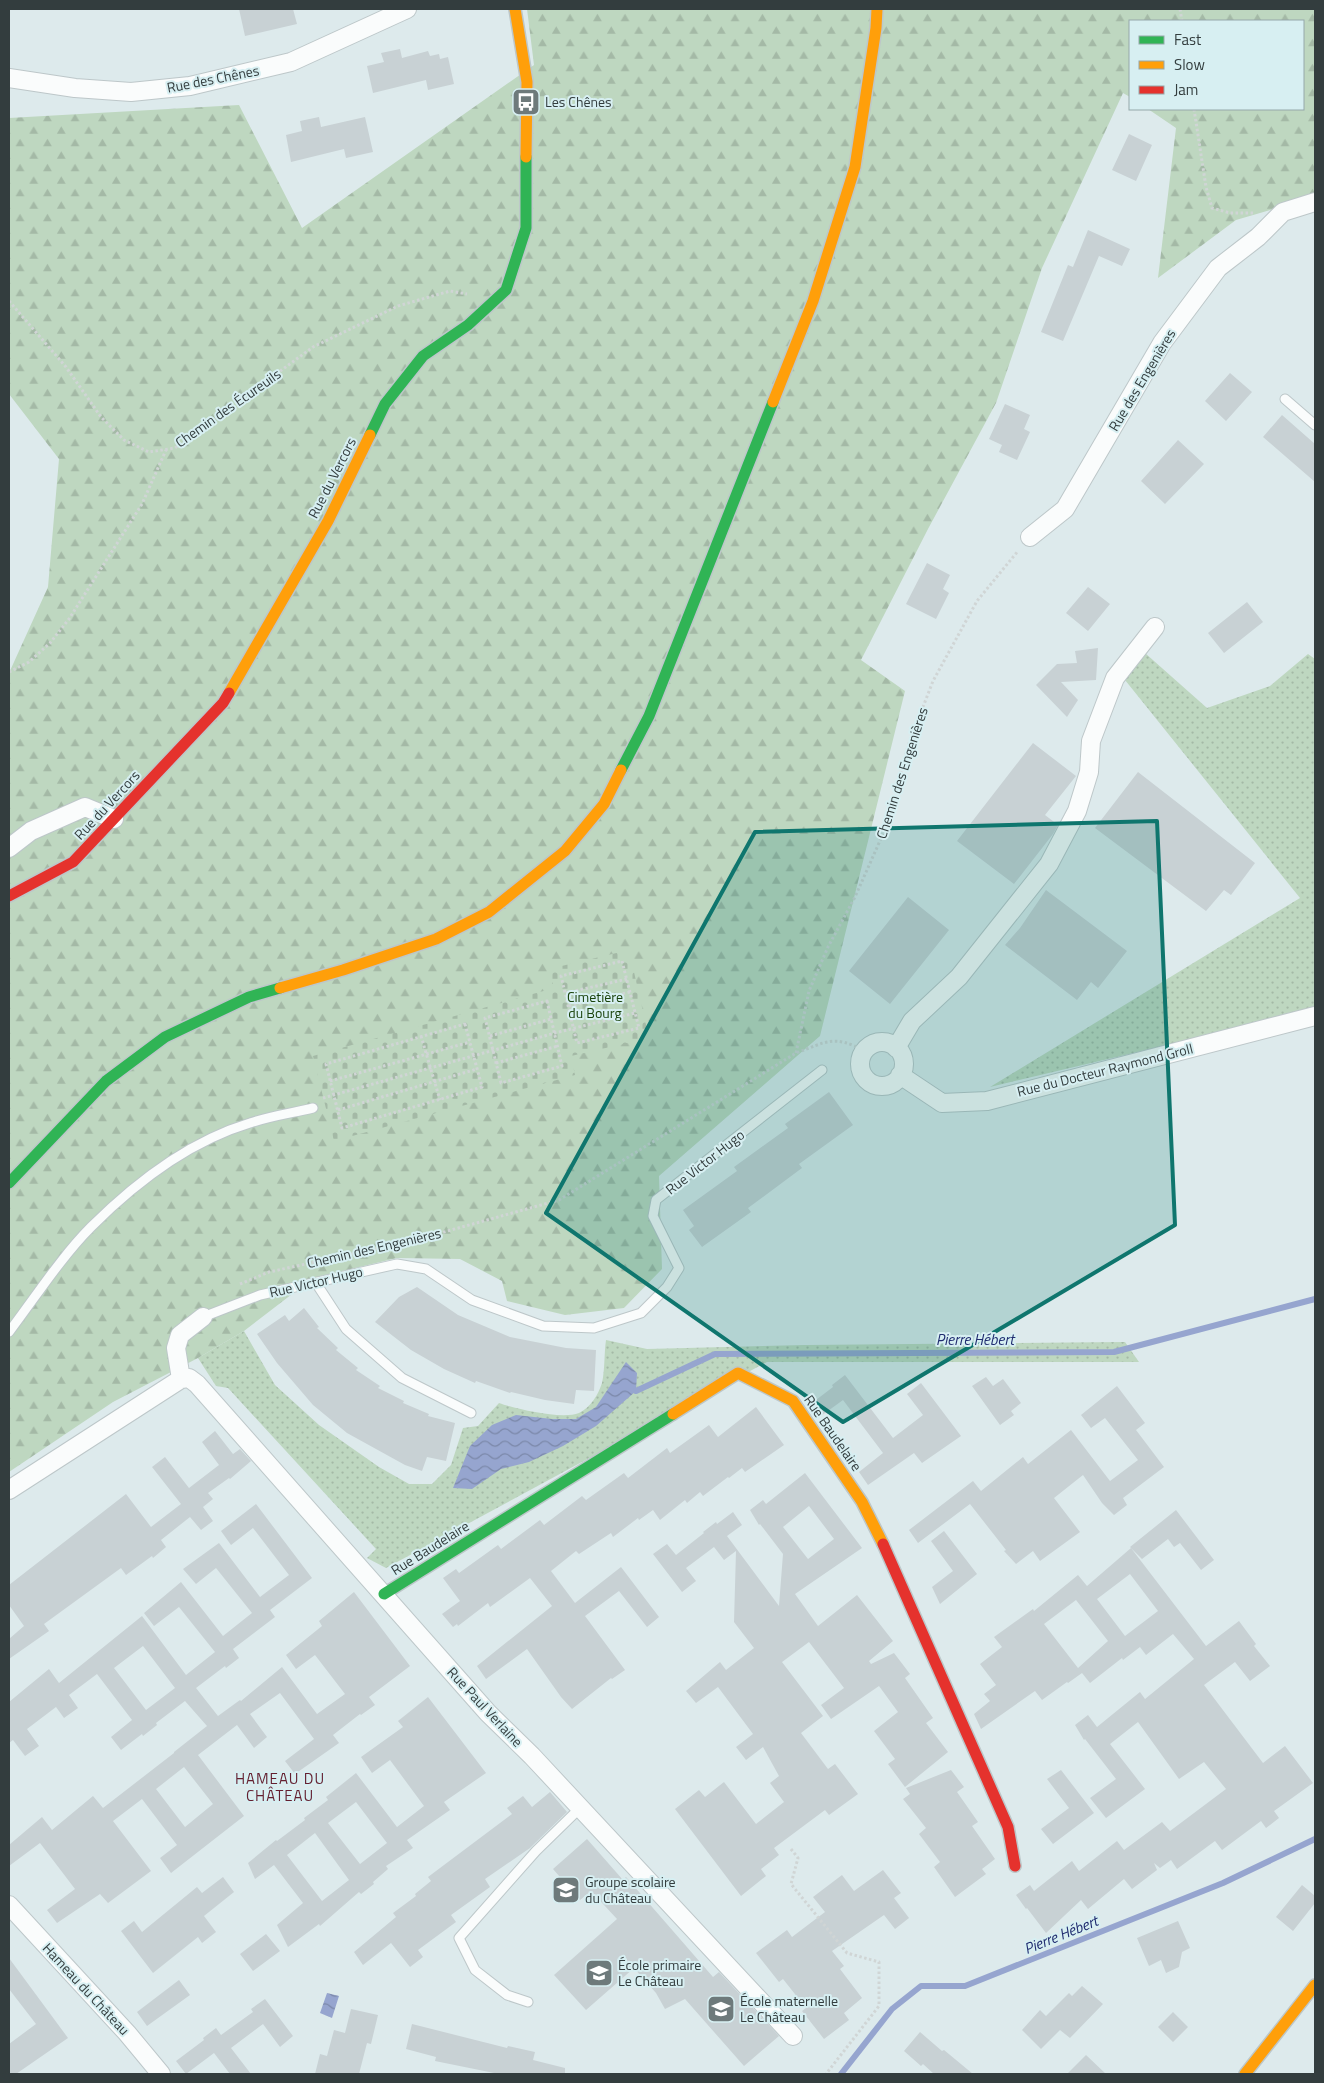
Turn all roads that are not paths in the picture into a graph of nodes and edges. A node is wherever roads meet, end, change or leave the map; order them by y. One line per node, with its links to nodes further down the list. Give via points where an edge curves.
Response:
1 (407, 9): 4 (street, Rue des Chênes, via 291,62 190,86 131,92 74,88)
2 (515, 9): 10 (street, Rue du Vercors, via 527,82 526,228 506,290 468,325 423,356 385,404 328,521 224,703)
3 (877, 9): 18 (street, via 855,167 813,301 649,716 604,804 565,851 489,912 436,939 249,997 165,1037 106,1081)
4 (9, 78)
5 (1315, 202): 8 (street, Rue des Engenières, via 1283,212 1258,237 1218,268 1162,343 1065,509)
6 (1285, 399): 7 (lane)
7 (1315, 425)
8 (1030, 537)
9 (1154, 627): 14 (street, via 1115,678 1091,741 1089,772 1077,811 1049,864 959,977 912,1021)
10 (114, 819): 11 (street, via 85,807 30,831); 12 (street, Rue du Vercors, via 73,862)
11 (9, 848)
12 (9, 896)
13 (1315, 1016): 16 (street, Rue du Docteur Raymond Groll, via 987,1101 942,1103)
14 (896, 1048): 16 (street, via 903,1059); 16 (street, via 878,1043 865,1051 860,1067 869,1082 878,1085 894,1082)
15 (822, 1070): 19 (lane, Rue Victor Hugo, via 656,1200 653,1216 679,1268 667,1288 641,1312 594,1328 543,1326 472,1300 426,1269 397,1264)
16 (900, 1075)
17 (313, 1108): 21 (lane, via 249,1123 169,1162 90,1228)
18 (9, 1183)
19 (316, 1283): 20 (lane, Rue Victor Hugo, via 260,1295); 23 (lane, via 346,1329 402,1378)
20 (203, 1316): 22 (street, via 180,1335 176,1348)
21 (9, 1332)
22 (181, 1379): 24 (street); 25 (street, Rue Paul Verlaine, via 189,1378 197,1384)
23 (471, 1413)
24 (9, 1490)
25 (384, 1594): 26 (street, Rue Paul Verlaine, via 488,1713); 27 (street, Rue Baudelaire, via 738,1373 793,1401 862,1502 890,1558 1008,1827)
26 (580, 1808): 30 (lane, via 459,1938 475,1970 507,1995); 31 (street, Rue Paul Verlaine)
27 (1015, 1866)
28 (9, 1906): 32 (street, Hameau du Château)
29 (1315, 1985): 33 (street)
30 (528, 2002)
31 (793, 2036)
32 (162, 2074)
33 (1245, 2074)

